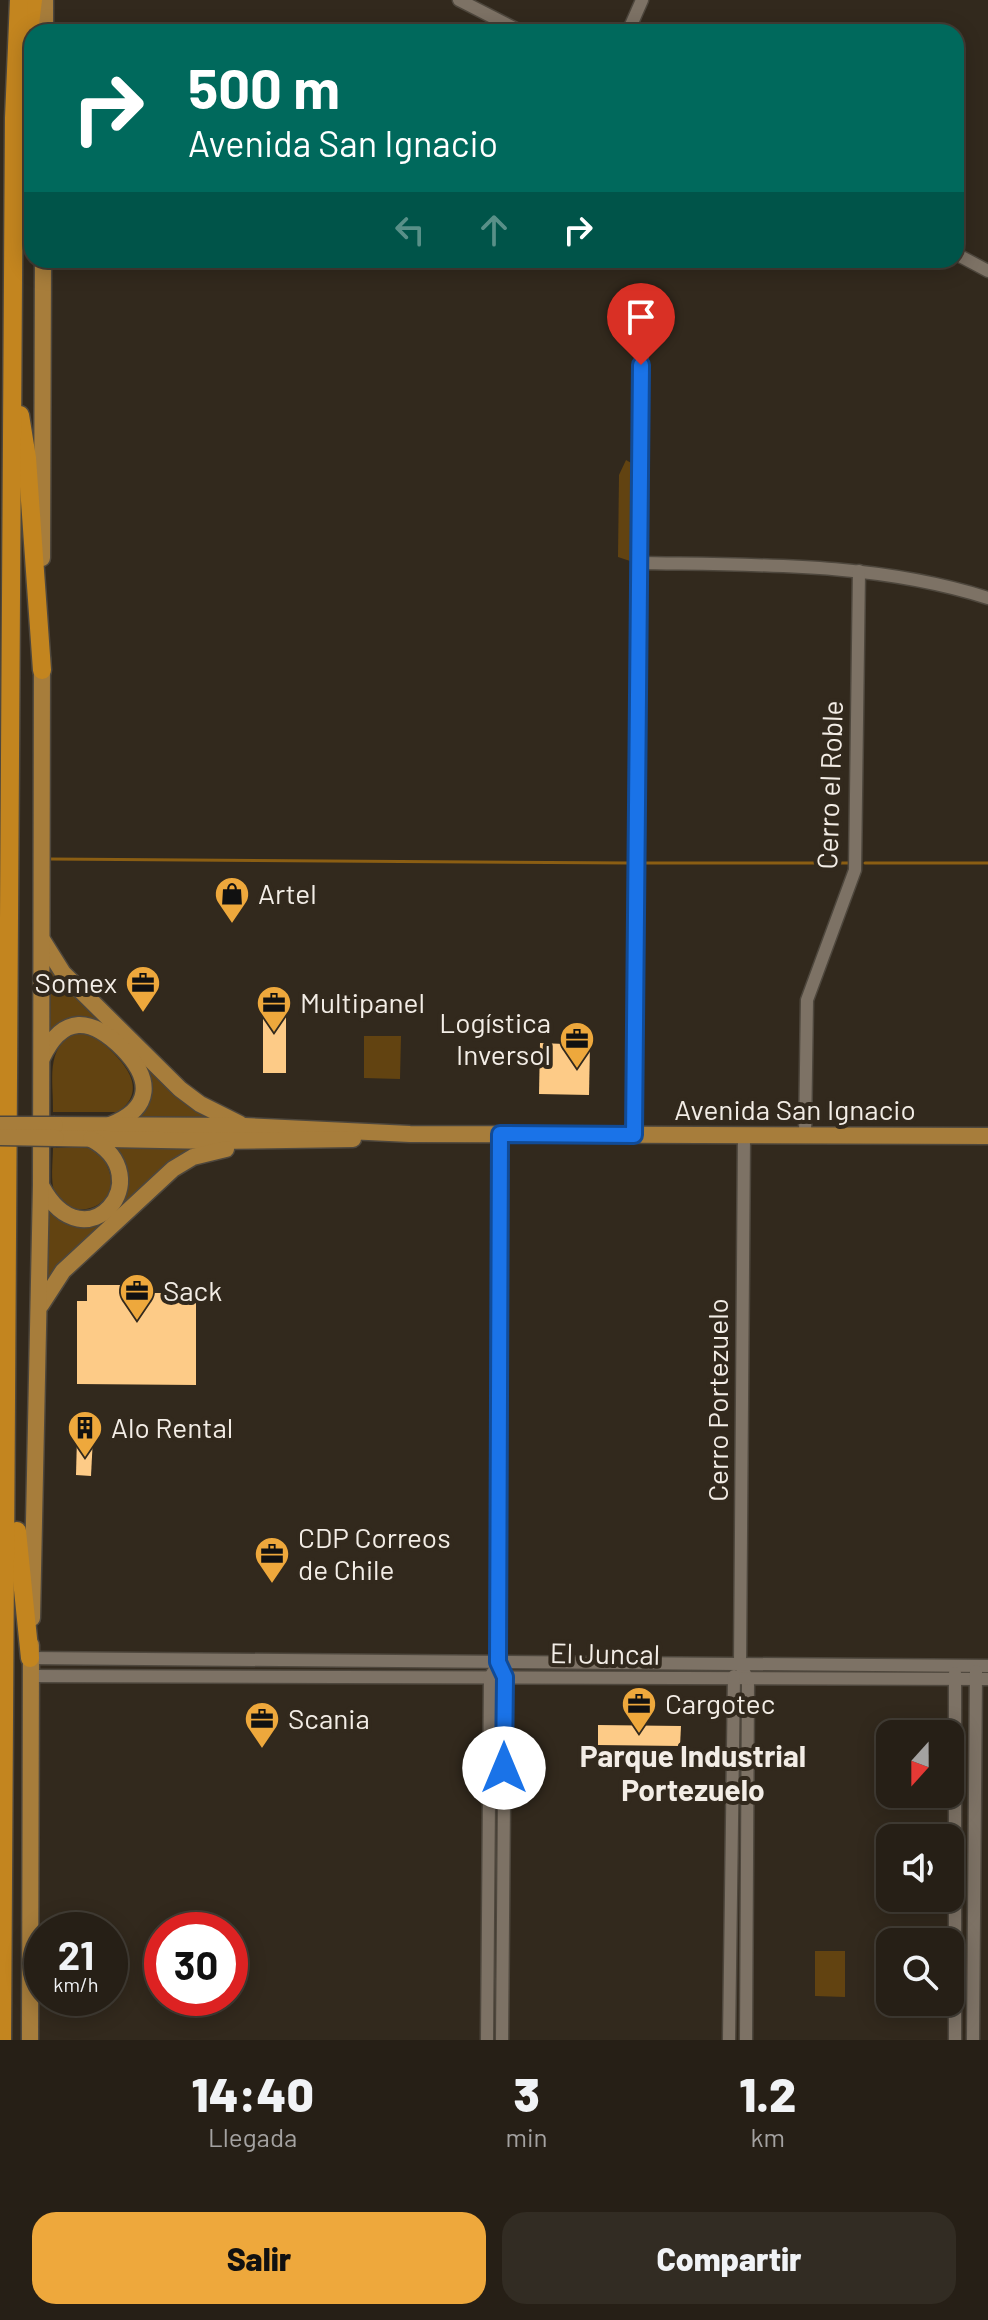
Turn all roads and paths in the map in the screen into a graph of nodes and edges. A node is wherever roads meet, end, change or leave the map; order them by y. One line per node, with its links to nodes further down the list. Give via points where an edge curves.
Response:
1 (19, 0): 11 (highway)
2 (33, 0): 6 (highway)
3 (45, 0): 7 (main road)
4 (459, 0): 8 (street)
5 (642, 0): 9 (street)
6 (29, 24)
7 (45, 24)
8 (506, 24)
9 (632, 24)
10 (24, 56): 11 (highway)
11 (14, 118): 16 (highway)
12 (964, 258): 14 (street)
13 (43, 268): 20 (main road)
14 (988, 271)
15 (642, 310): 17 (street)
16 (12, 381): 20 (highway, via 27,458); 38 (highway)
17 (639, 563): 18 (street); 29 (street)
18 (859, 571): 19 (street); 31 (street, Cerro el Roble, via 855,870 807,1000)
19 (988, 598)
20 (42, 670): 21 (main road)
21 (40, 932): 22 (main road); 25 (main road, via 58,968 180,1089)
22 (41, 1060): 24 (main road, via 60,1032 82,1024 102,1031 135,1061 143,1076 142,1098 131,1113); 36 (main road)
23 (0, 1125): 26 (main road, Avenida San Ignacio, bridge)
24 (106, 1126): 25 (main road, Avenida San Ignacio); 26 (main road, Avenida San Ignacio)
25 (245, 1126): 27 (main road, Avenida San Ignacio)
26 (56, 1132): 33 (main road, Avenida San Ignacio, bridge); 34 (main road, Avenida San Ignacio)
27 (410, 1134): 28 (main road, Avenida San Ignacio); 35 (main road, Avenida San Ignacio)
28 (500, 1134): 29 (main road, Avenida San Ignacio); 39 (street)
29 (634, 1135): 30 (main road, Avenida San Ignacio)
30 (744, 1136): 31 (main road, Avenida San Ignacio); 40 (street, Cerro Portezuelo)
31 (805, 1136): 32 (main road, Avenida San Ignacio)
32 (988, 1136)
33 (0, 1137)
34 (91, 1139): 35 (main road, Avenida San Ignacio); 36 (main road, via 107,1151 120,1173 110,1209 92,1219 69,1217 54,1206)
35 (261, 1141): 37 (main road, via 201,1154 173,1169 63,1271)
36 (41, 1185): 37 (main road)
37 (39, 1311): 41 (main road)
38 (6, 1408): 41 (highway); 48 (highway)
39 (498, 1662): 40 (street, El Juncal); 41 (street, El Juncal); 44 (street); 45 (street)
40 (740, 1664): 42 (street, El Juncal); 46 (street, Cerro Portezuelo); 47 (street, Cerro Portezuelo)
41 (30, 1667): 44 (street, El Juncal); 49 (main road)
42 (955, 1672): 43 (street, El Juncal); 47 (street, El Juncal); 54 (street)
43 (982, 1673): 55 (street)
44 (490, 1677): 45 (street, El Juncal); 50 (street)
45 (505, 1677): 46 (street, El Juncal); 51 (street)
46 (732, 1680): 47 (street, El Juncal); 52 (street, Cerro Portezuelo)
47 (748, 1680): 53 (street, Cerro Portezuelo)
48 (2, 2040)
49 (30, 2040)
50 (487, 2040)
51 (502, 2040)
52 (729, 2040)
53 (746, 2040)
54 (955, 2040)
55 (973, 2040)

